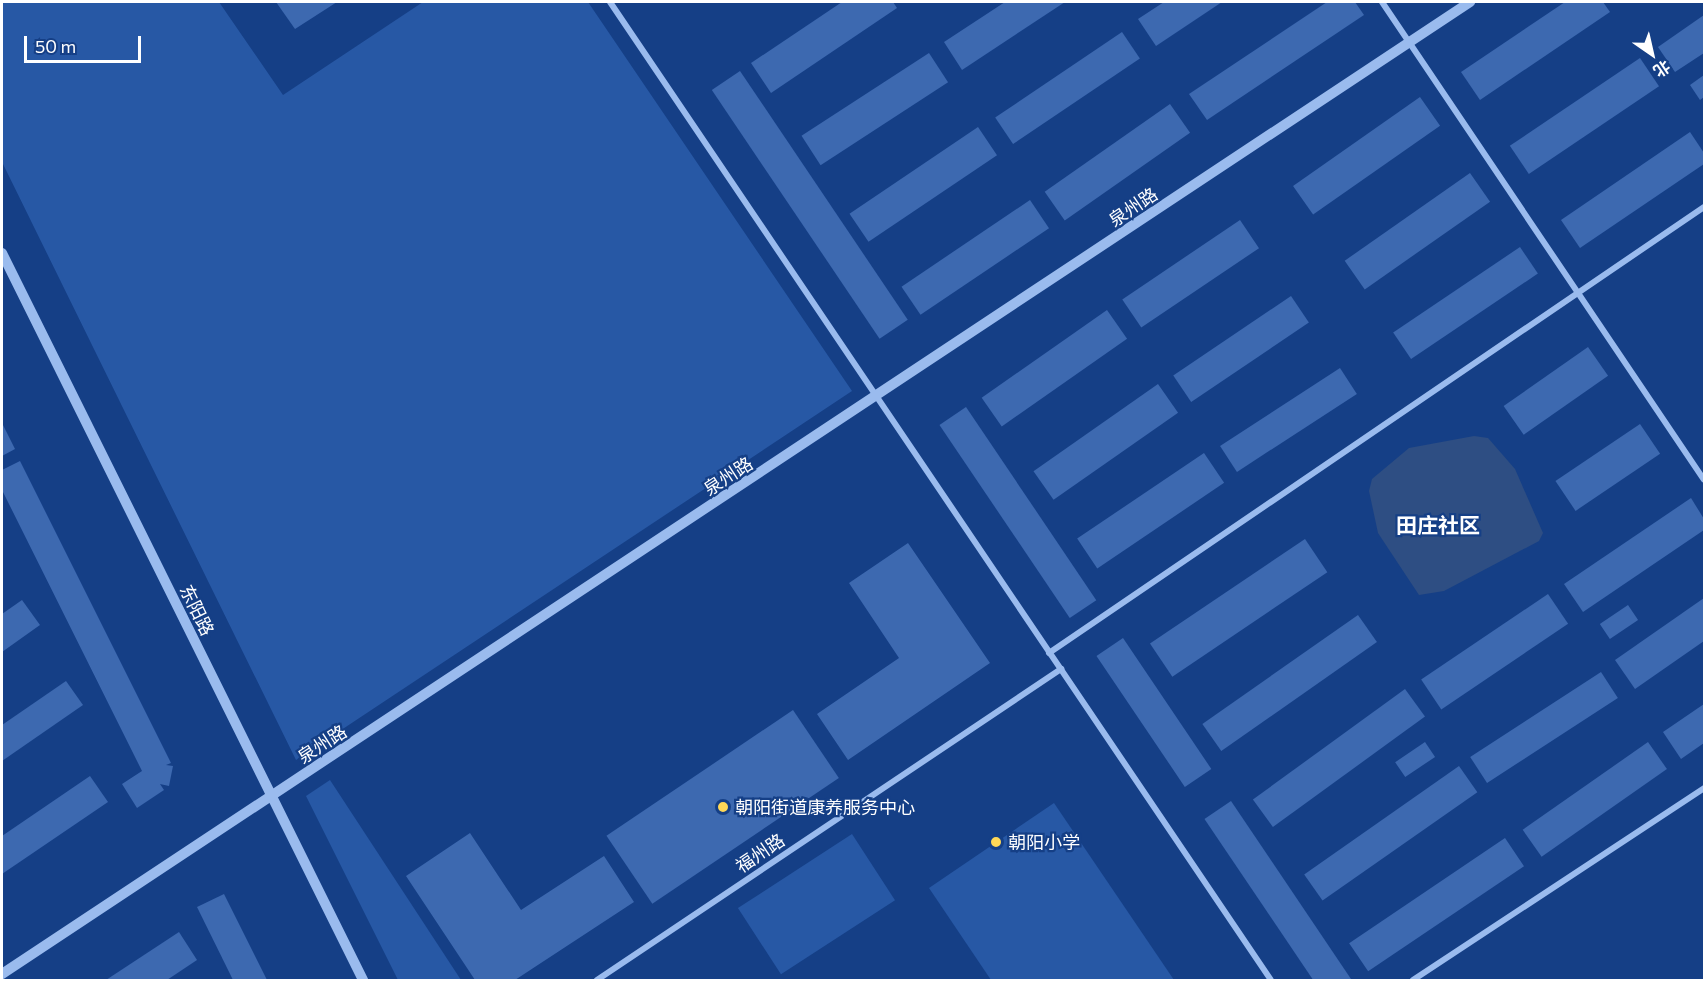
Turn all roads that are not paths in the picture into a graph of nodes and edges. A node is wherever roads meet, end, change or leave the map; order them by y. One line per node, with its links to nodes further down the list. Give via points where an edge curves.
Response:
1 (609, 2): 8 (street)
2 (1382, 2): 4 (street)
3 (1470, 2): 4 (street, 泉州路)
4 (1409, 42): 7 (street); 8 (street, 泉州路)
5 (1704, 207): 7 (street)
6 (2, 253): 13 (street, 东阳路)
7 (1578, 292): 9 (street); 10 (street)
8 (877, 397): 10 (street); 13 (street, 泉州路)
9 (1704, 480)
10 (1049, 653): 11 (street)
11 (1060, 669): 16 (street, 福州路); 17 (street)
12 (1704, 788): 18 (street)
13 (271, 797): 14 (street, 泉州路); 15 (street, 东阳路)
14 (2, 975)
15 (363, 981)
16 (597, 981)
17 (1271, 981)
18 (1413, 981)

